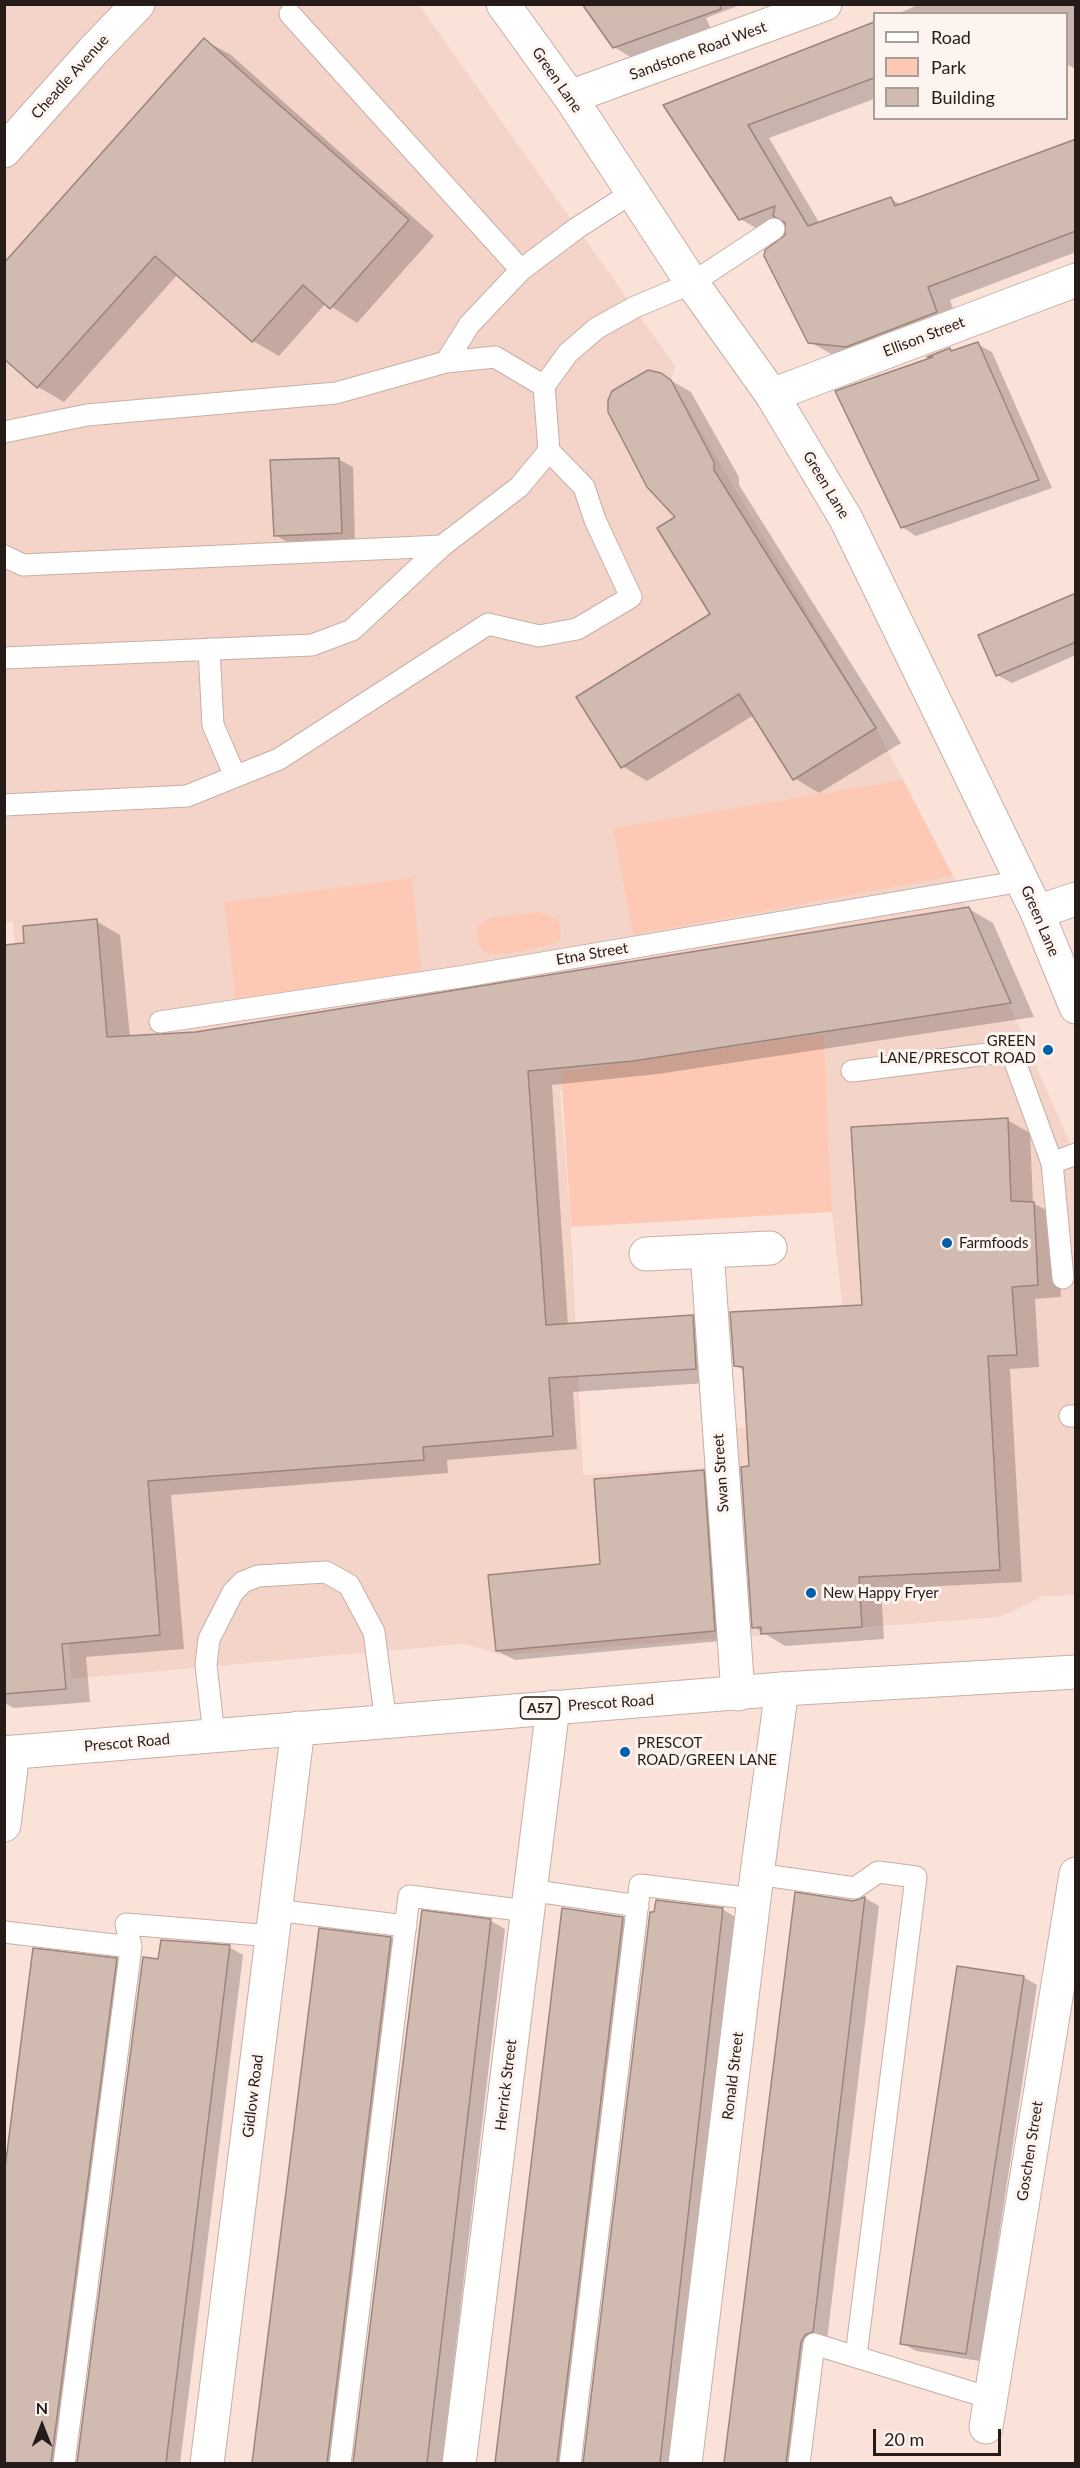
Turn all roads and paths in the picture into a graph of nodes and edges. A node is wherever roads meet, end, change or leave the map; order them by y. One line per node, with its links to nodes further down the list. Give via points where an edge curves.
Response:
1 (138, 4): 6 (street, Cheadle Avenue)
2 (503, 4): 5 (street, Green Lane)
3 (825, 4): 5 (street, Sandstone Road West)
4 (290, 14): 9 (lane)
5 (570, 97): 7 (street, Green Lane)
6 (4, 151)
7 (633, 192): 9 (lane); 11 (street, Green Lane)
8 (774, 229): 11 (lane)
9 (521, 270): 12 (lane, via 468,325)
10 (1076, 280): 14 (street, Ellison Street)
11 (692, 283): 13 (lane, via 597,328 568,353); 14 (street, Green Lane)
12 (446, 362): 13 (lane, via 495,357); 15 (lane, via 336,393 87,415)
13 (544, 386): 16 (lane)
14 (772, 395): 23 (street, Green Lane, via 846,519)
15 (4, 432)
16 (549, 451): 17 (lane, via 519,487); 21 (lane, via 584,487 631,597 577,629 538,636 488,624 279,759)
17 (442, 546): 18 (lane, via 23,565); 19 (lane, via 352,630 312,645)
18 (4, 556)
19 (209, 649): 20 (lane); 21 (lane, via 213,725)
20 (4, 658)
21 (235, 776): 22 (lane, via 187,796)
22 (4, 805)
23 (1022, 881): 25 (street, Green Lane); 27 (lane, Etna Street, via 466,976)
24 (1076, 899): 25 (street)
25 (1037, 912): 26 (street, Green Lane)
26 (1076, 1008)
27 (160, 1022)
28 (852, 1071): 30 (lane, via 1011,1051)
29 (1076, 1154): 30 (lane)
30 (1052, 1163): 34 (lane)
31 (770, 1248): 32 (street)
32 (707, 1251): 33 (street); 37 (street, Swan Street)
33 (646, 1254)
34 (1063, 1278)
35 (1076, 1672): 36 (street, Prescot Road / A57)
36 (782, 1689): 37 (street, Prescot Road / A57); 45 (street, Ronald Street)
37 (738, 1694): 38 (street, Prescot Road / A57)
38 (553, 1707): 39 (street, Prescot Road / A57); 46 (street, Herrick Street)
39 (386, 1723): 40 (street, Prescot Road / A57); 41 (lane, via 374,1632 349,1585 326,1572 258,1576 243,1582 233,1592 209,1640 206,1665)
40 (298, 1728): 41 (street, Prescot Road / A57); 48 (street, Gidlow Road)
41 (214, 1736): 42 (street, Prescot Road / A57)
42 (9, 1753): 43 (street)
43 (4, 1825)
44 (1076, 1874): 53 (street, Goschen Street)
45 (756, 1887): 47 (lane, via 640,1885); 52 (lane, via 855,1888 878,1872 916,1877); 59 (street, Ronald Street)
46 (528, 1900): 47 (lane); 49 (lane, via 409,1896); 57 (street, Herrick Street)
47 (638, 1906): 58 (lane)
48 (274, 1923): 49 (lane); 51 (lane, via 126,1924); 55 (street, Gidlow Road)
49 (406, 1926): 56 (lane)
50 (4, 1932): 51 (lane)
51 (131, 1947): 54 (lane)
52 (856, 2356): 53 (lane); 60 (lane, via 814,2344)
53 (988, 2412)
54 (64, 2463)
55 (207, 2463)
56 (340, 2463)
57 (459, 2463)
58 (570, 2463)
59 (685, 2463)
60 (799, 2463)

